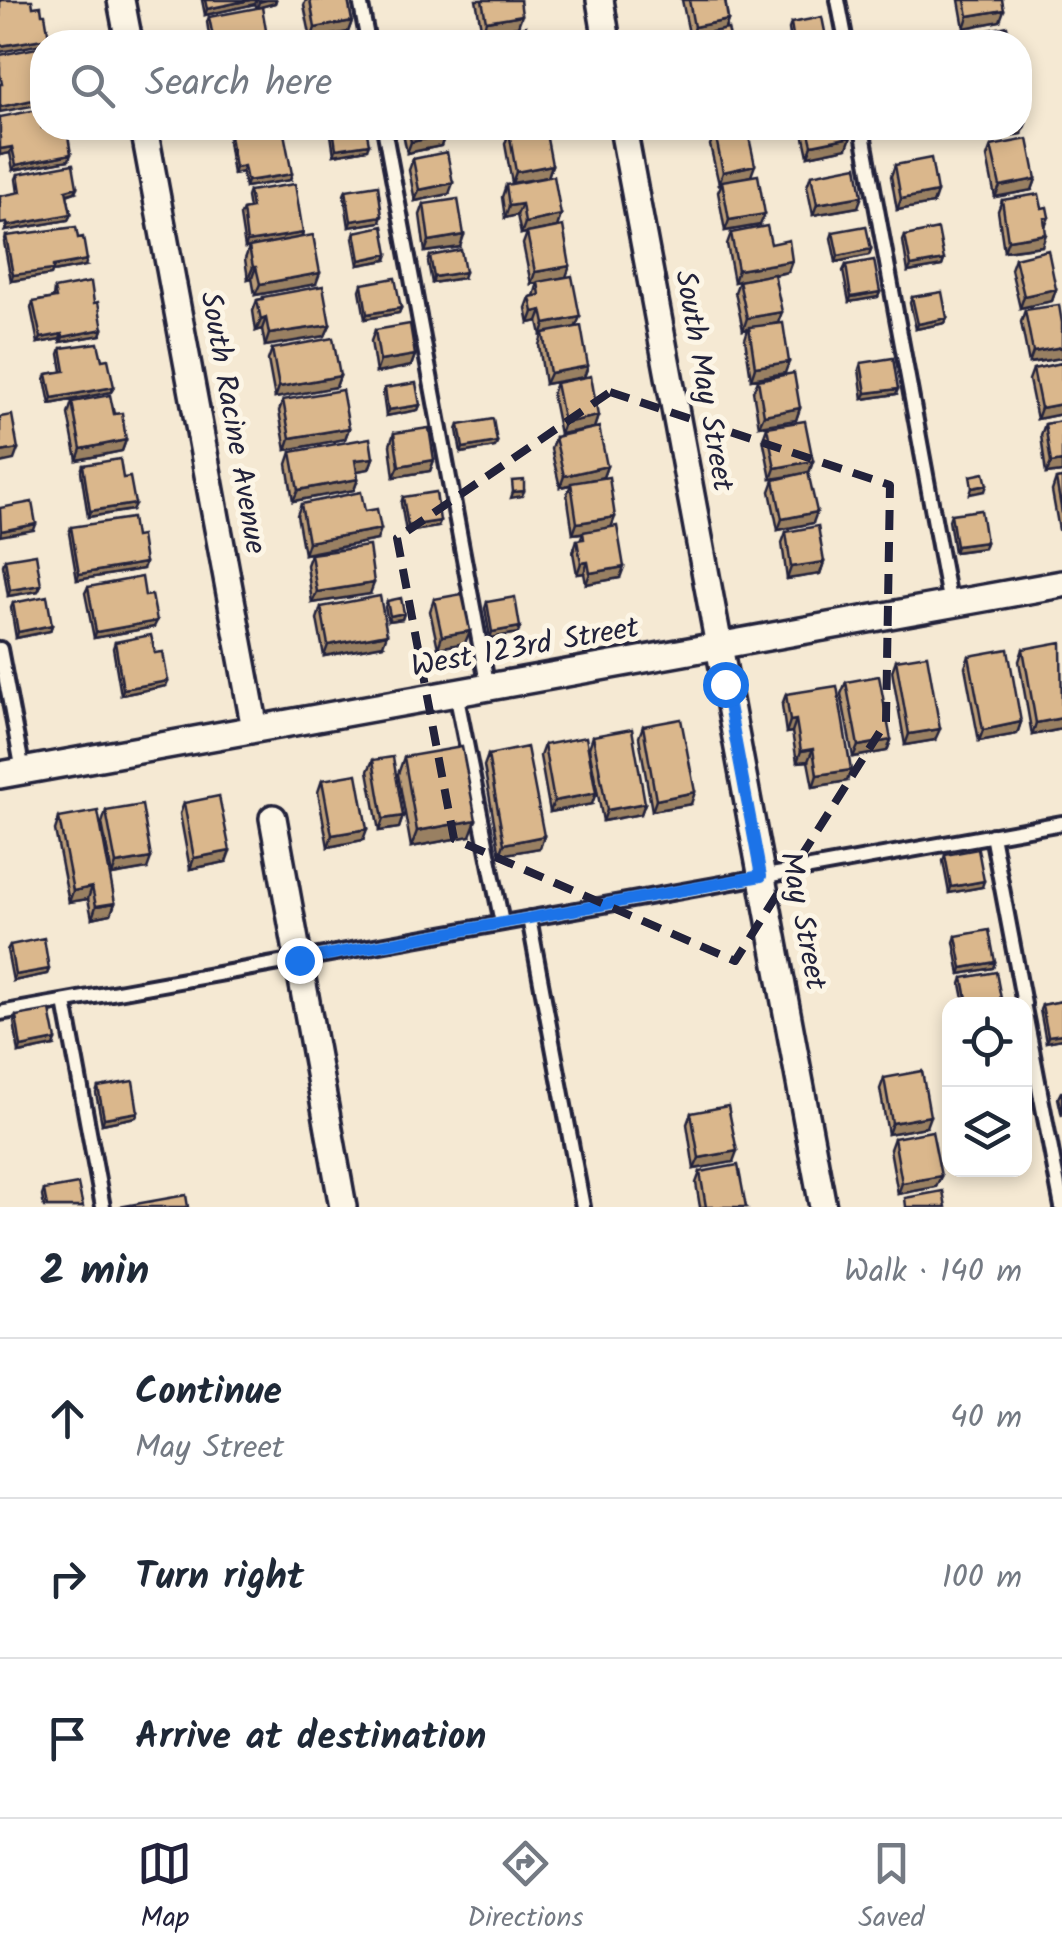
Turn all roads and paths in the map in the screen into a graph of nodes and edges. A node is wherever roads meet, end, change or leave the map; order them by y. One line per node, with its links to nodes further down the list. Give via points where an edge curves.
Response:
1 (121, 0): 5 (street)
2 (360, 0): 6 (lane)
3 (600, 0): 7 (street)
4 (838, 0): 8 (lane)
5 (127, 30)
6 (366, 30)
7 (605, 30)
8 (844, 30)
9 (146, 140): 19 (street, South Racine Avenue)
10 (386, 140): 17 (lane)
11 (625, 140): 15 (street, South May Street)
12 (864, 140): 14 (lane)
13 (1062, 584): 14 (street, West 123rd Street)
14 (950, 605): 15 (street, West 123rd Street)
15 (718, 646): 17 (street, West 123rd Street); 24 (street, May Street)
16 (0, 649): 20 (lane)
17 (488, 688): 18 (street, West 123rd Street)
18 (456, 693): 19 (street, West 123rd Street); 26 (lane)
19 (256, 729): 20 (street, West 123rd Street)
20 (11, 774)
21 (273, 818): 27 (street)
22 (1062, 822): 23 (lane)
23 (992, 835): 24 (lane); 28 (lane)
24 (761, 876): 25 (lane); 35 (street, May Street)
25 (529, 918): 26 (lane); 34 (lane)
26 (502, 923): 27 (lane)
27 (299, 960): 29 (lane); 33 (street)
28 (1022, 997)
29 (66, 1002): 30 (lane); 32 (lane)
30 (0, 1014)
31 (1032, 1048): 36 (lane)
32 (103, 1207)
33 (343, 1207)
34 (583, 1207)
35 (823, 1207)
36 (1062, 1207)

